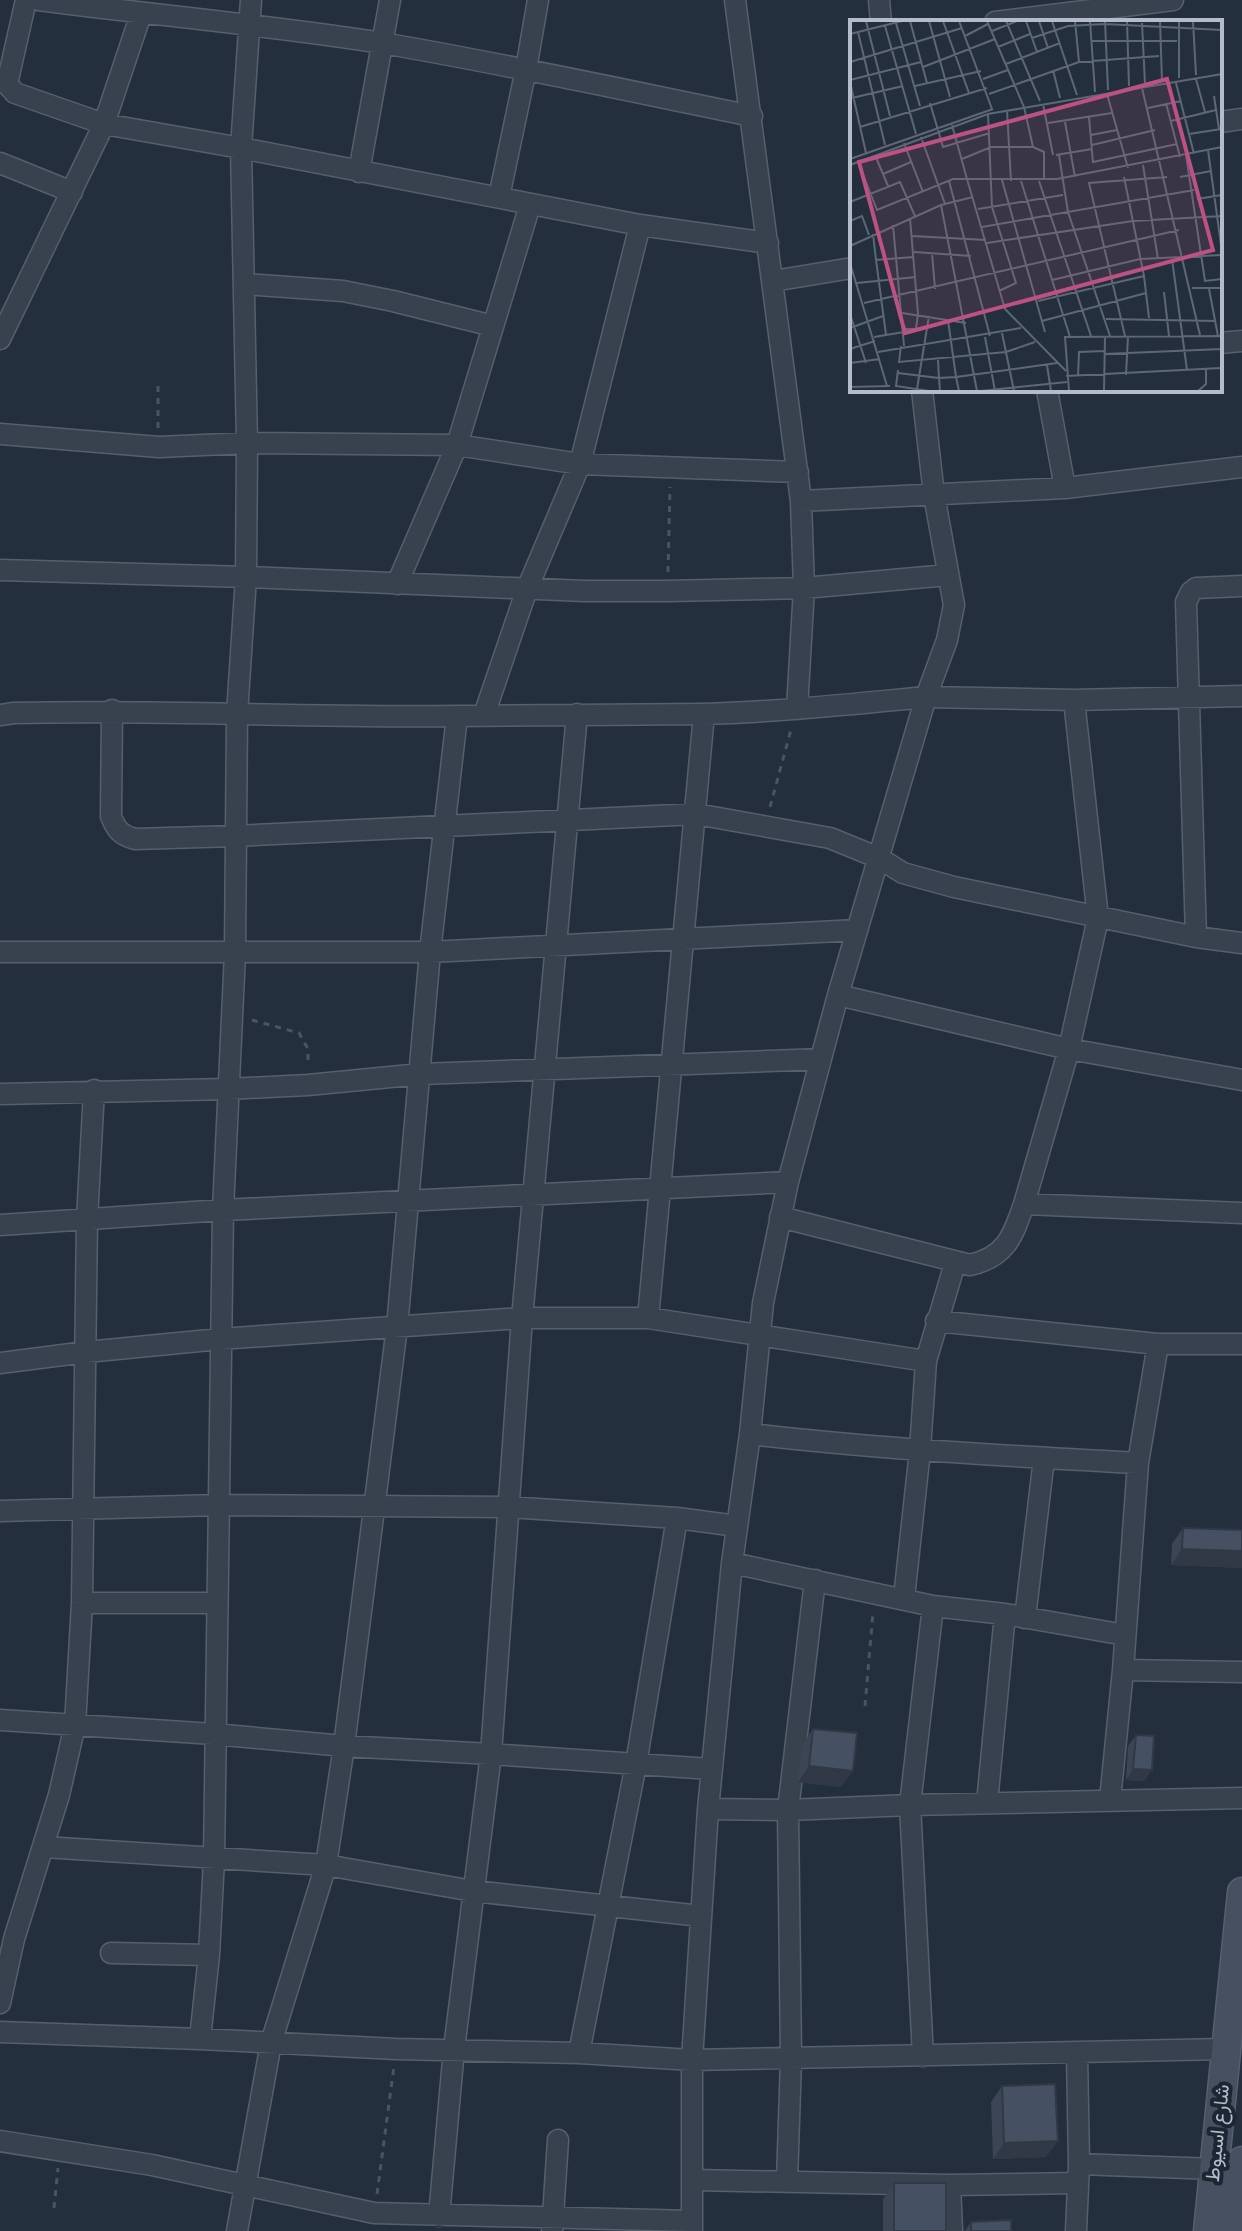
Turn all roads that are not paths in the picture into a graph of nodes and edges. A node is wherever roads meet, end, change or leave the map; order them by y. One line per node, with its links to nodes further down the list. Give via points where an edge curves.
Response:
1 (26, 0): 19 (street, via 7,84 15,93)
2 (39, 0): 10 (street)
3 (251, 0): 13 (street)
4 (390, 0): 14 (street)
5 (538, 0): 15 (street)
6 (735, 0): 16 (street)
7 (879, 0): 12 (street)
8 (1173, 0): 9 (street)
9 (1120, 4): 11 (street)
10 (141, 14): 13 (street); 19 (street)
11 (1004, 16)
12 (881, 20)
13 (249, 24): 14 (street); 20 (street)
14 (382, 43): 15 (street); 22 (street)
15 (526, 69): 16 (street); 24 (street)
16 (752, 116): 27 (street)
17 (1242, 119): 18 (street)
18 (1222, 122)
19 (104, 124): 20 (street); 23 (street)
20 (241, 148): 22 (street); 30 (street)
21 (0, 163): 23 (street)
22 (359, 172): 24 (street)
23 (72, 192): 31 (street)
24 (499, 197): 25 (street)
25 (530, 205): 26 (street); 32 (street)
26 (640, 225): 27 (street); 41 (street)
27 (768, 243): 29 (street)
28 (850, 268): 29 (street)
29 (773, 281): 43 (street)
30 (245, 284): 32 (street, via 343,291); 39 (street)
31 (6, 313): 33 (street)
32 (493, 326): 40 (street)
33 (0, 339)
34 (1242, 341): 35 (street)
35 (1222, 343)
36 (922, 392): 45 (street)
37 (1047, 392): 44 (street)
38 (0, 434): 39 (street, via 159,447)
39 (247, 443): 40 (street); 49 (street)
40 (457, 445): 41 (street); 50 (street)
41 (580, 464): 43 (street); 53 (street)
42 (1242, 467): 44 (street)
43 (798, 472): 46 (street)
44 (1065, 488): 45 (street)
45 (934, 495): 46 (street); 48 (street)
46 (801, 501): 52 (street)
47 (0, 570): 49 (street)
48 (948, 575): 52 (street); 55 (street, via 952,623)
49 (246, 577): 50 (street); 60 (street)
50 (397, 584): 53 (street)
51 (1242, 586): 56 (street, via 1196,588 1188,597)
52 (804, 588): 53 (street); 58 (street)
53 (527, 589): 64 (street)
54 (1242, 696): 56 (street)
55 (926, 697): 57 (street); 58 (street); 70 (street)
56 (1190, 698): 57 (street); 74 (street)
57 (1074, 700): 71 (street)
58 (797, 709): 62 (street)
59 (112, 710): 60 (street); 63 (street); 69 (street, via 115,828 135,839)
60 (237, 714): 65 (street); 69 (street)
61 (577, 714): 62 (street); 64 (street); 67 (street)
62 (704, 714): 66 (street)
63 (0, 715)
64 (484, 715): 65 (street)
65 (457, 716): 68 (street)
66 (696, 814): 67 (street); 70 (street, via 830,838); 73 (street)
67 (568, 819): 68 (street); 76 (street)
68 (445, 826): 69 (street); 78 (street)
69 (235, 836): 79 (street)
70 (879, 858): 71 (street, via 915,877); 72 (street)
71 (1098, 918): 74 (street); 81 (street)
72 (857, 930): 73 (street); 80 (street)
73 (683, 937): 76 (street); 83 (street)
74 (1196, 937): 75 (street)
75 (1242, 943)
76 (556, 946): 78 (street); 84 (street)
77 (0, 952): 79 (street)
78 (430, 952): 79 (street); 85 (street)
79 (235, 953): 87 (street)
80 (838, 995): 81 (street); 82 (street)
81 (1069, 1049): 86 (street); 94 (street)
82 (821, 1059): 83 (street); 90 (street)
83 (671, 1064): 84 (street); 91 (street)
84 (543, 1069): 85 (street); 92 (street)
85 (421, 1074): 87 (street); 93 (street)
86 (1242, 1080)
87 (228, 1089): 88 (street); 95 (street)
88 (94, 1090): 89 (street); 98 (street)
89 (0, 1094)
90 (788, 1182): 91 (street); 97 (street)
91 (659, 1187): 92 (street); 102 (street)
92 (533, 1194): 93 (street); 101 (street)
93 (408, 1200): 95 (street); 104 (street)
94 (1024, 1204): 96 (street); 100 (street, via 1014,1233 996,1255 986,1262)
95 (223, 1210): 98 (street); 106 (street)
96 (1242, 1213)
97 (780, 1217): 100 (street); 105 (street)
98 (87, 1219): 99 (street); 109 (street)
99 (0, 1225)
100 (955, 1263): 103 (street)
101 (522, 1318): 102 (street); 104 (street); 118 (street)
102 (648, 1318): 105 (street)
103 (936, 1321): 107 (street); 110 (street)
104 (397, 1327): 106 (street); 117 (street)
105 (761, 1334): 110 (street); 112 (street)
106 (220, 1339): 109 (street); 116 (street)
107 (1158, 1344): 108 (street); 115 (street)
108 (1242, 1344)
109 (86, 1352): 111 (street); 119 (street)
110 (926, 1361): 113 (street)
111 (0, 1363)
112 (750, 1434): 113 (street); 122 (street)
113 (920, 1450): 114 (street); 125 (street)
114 (1044, 1458): 115 (street); 129 (street)
115 (1138, 1463): 130 (street)
116 (219, 1505): 117 (street); 119 (street); 127 (street)
117 (374, 1506): 118 (street); 136 (street)
118 (507, 1507): 121 (street); 137 (street)
119 (83, 1509): 120 (street); 126 (street)
120 (0, 1511)
121 (677, 1518): 122 (street); 138 (street)
122 (737, 1526): 123 (street)
123 (732, 1563): 124 (street); 139 (street)
124 (815, 1580): 125 (street); 145 (street)
125 (904, 1598): 128 (street)
126 (82, 1603): 127 (street); 134 (street)
127 (216, 1603): 135 (street)
128 (933, 1606): 129 (street); 143 (street)
129 (1015, 1616): 130 (street); 142 (street)
130 (1125, 1635): 131 (street)
131 (1123, 1670): 132 (street); 141 (street)
132 (1242, 1672)
133 (0, 1720): 134 (street)
134 (75, 1725): 135 (street); 146 (street)
135 (214, 1734): 136 (street); 147 (street)
136 (344, 1746): 137 (street); 148 (street)
137 (491, 1754): 138 (street); 149 (street)
138 (636, 1764): 139 (street); 151 (street)
139 (711, 1769): 144 (street)
140 (1242, 1798): 141 (street)
141 (1110, 1800): 142 (street)
142 (987, 1803): 143 (street)
143 (910, 1805): 145 (street); 164 (street)
144 (708, 1809): 145 (street); 152 (street)
145 (788, 1810): 165 (street)
146 (44, 1847): 147 (street); 153 (street)
147 (214, 1859): 148 (street); 155 (street)
148 (326, 1865): 149 (street); 159 (street)
149 (473, 1891): 151 (street); 160 (street)
150 (1242, 1892): 161 (street, شارع اسيوط)
151 (608, 1906): 152 (street); 162 (street)
152 (701, 1916): 166 (street)
153 (7, 1938): 156 (street)
154 (111, 1953): 155 (street)
155 (209, 1955): 158 (street)
156 (0, 2003)
157 (0, 2032): 158 (street)
158 (200, 2039): 159 (street)
159 (271, 2043): 160 (street); 174 (street)
160 (454, 2049): 162 (street); 177 (street)
161 (1225, 2049): 163 (street); 170 (street, شارع اسيوط)
162 (579, 2053): 166 (street)
163 (1077, 2053): 164 (street); 171 (street)
164 (923, 2056): 165 (street)
165 (791, 2059): 166 (street); 173 (street)
166 (692, 2060): 172 (street)
167 (558, 2140): 179 (street)
168 (0, 2141): 174 (street)
169 (1242, 2161): 176 (street, شارع اسيوط)
170 (1214, 2169): 171 (street); 184 (street, شارع اسيوط)
171 (1079, 2174): 175 (street); 183 (street)
172 (693, 2180): 173 (street); 180 (street)
173 (787, 2181): 175 (street)
174 (245, 2185): 178 (street); 181 (street)
175 (950, 2185): 182 (street)
176 (1240, 2197): 185 (street, شارع اسيوط)
177 (439, 2216): 178 (street); 179 (street)
178 (374, 2222)
179 (552, 2224): 180 (street)
180 (692, 2226)
181 (237, 2231)
182 (952, 2231)
183 (1076, 2231)
184 (1208, 2231)
185 (1235, 2231)

